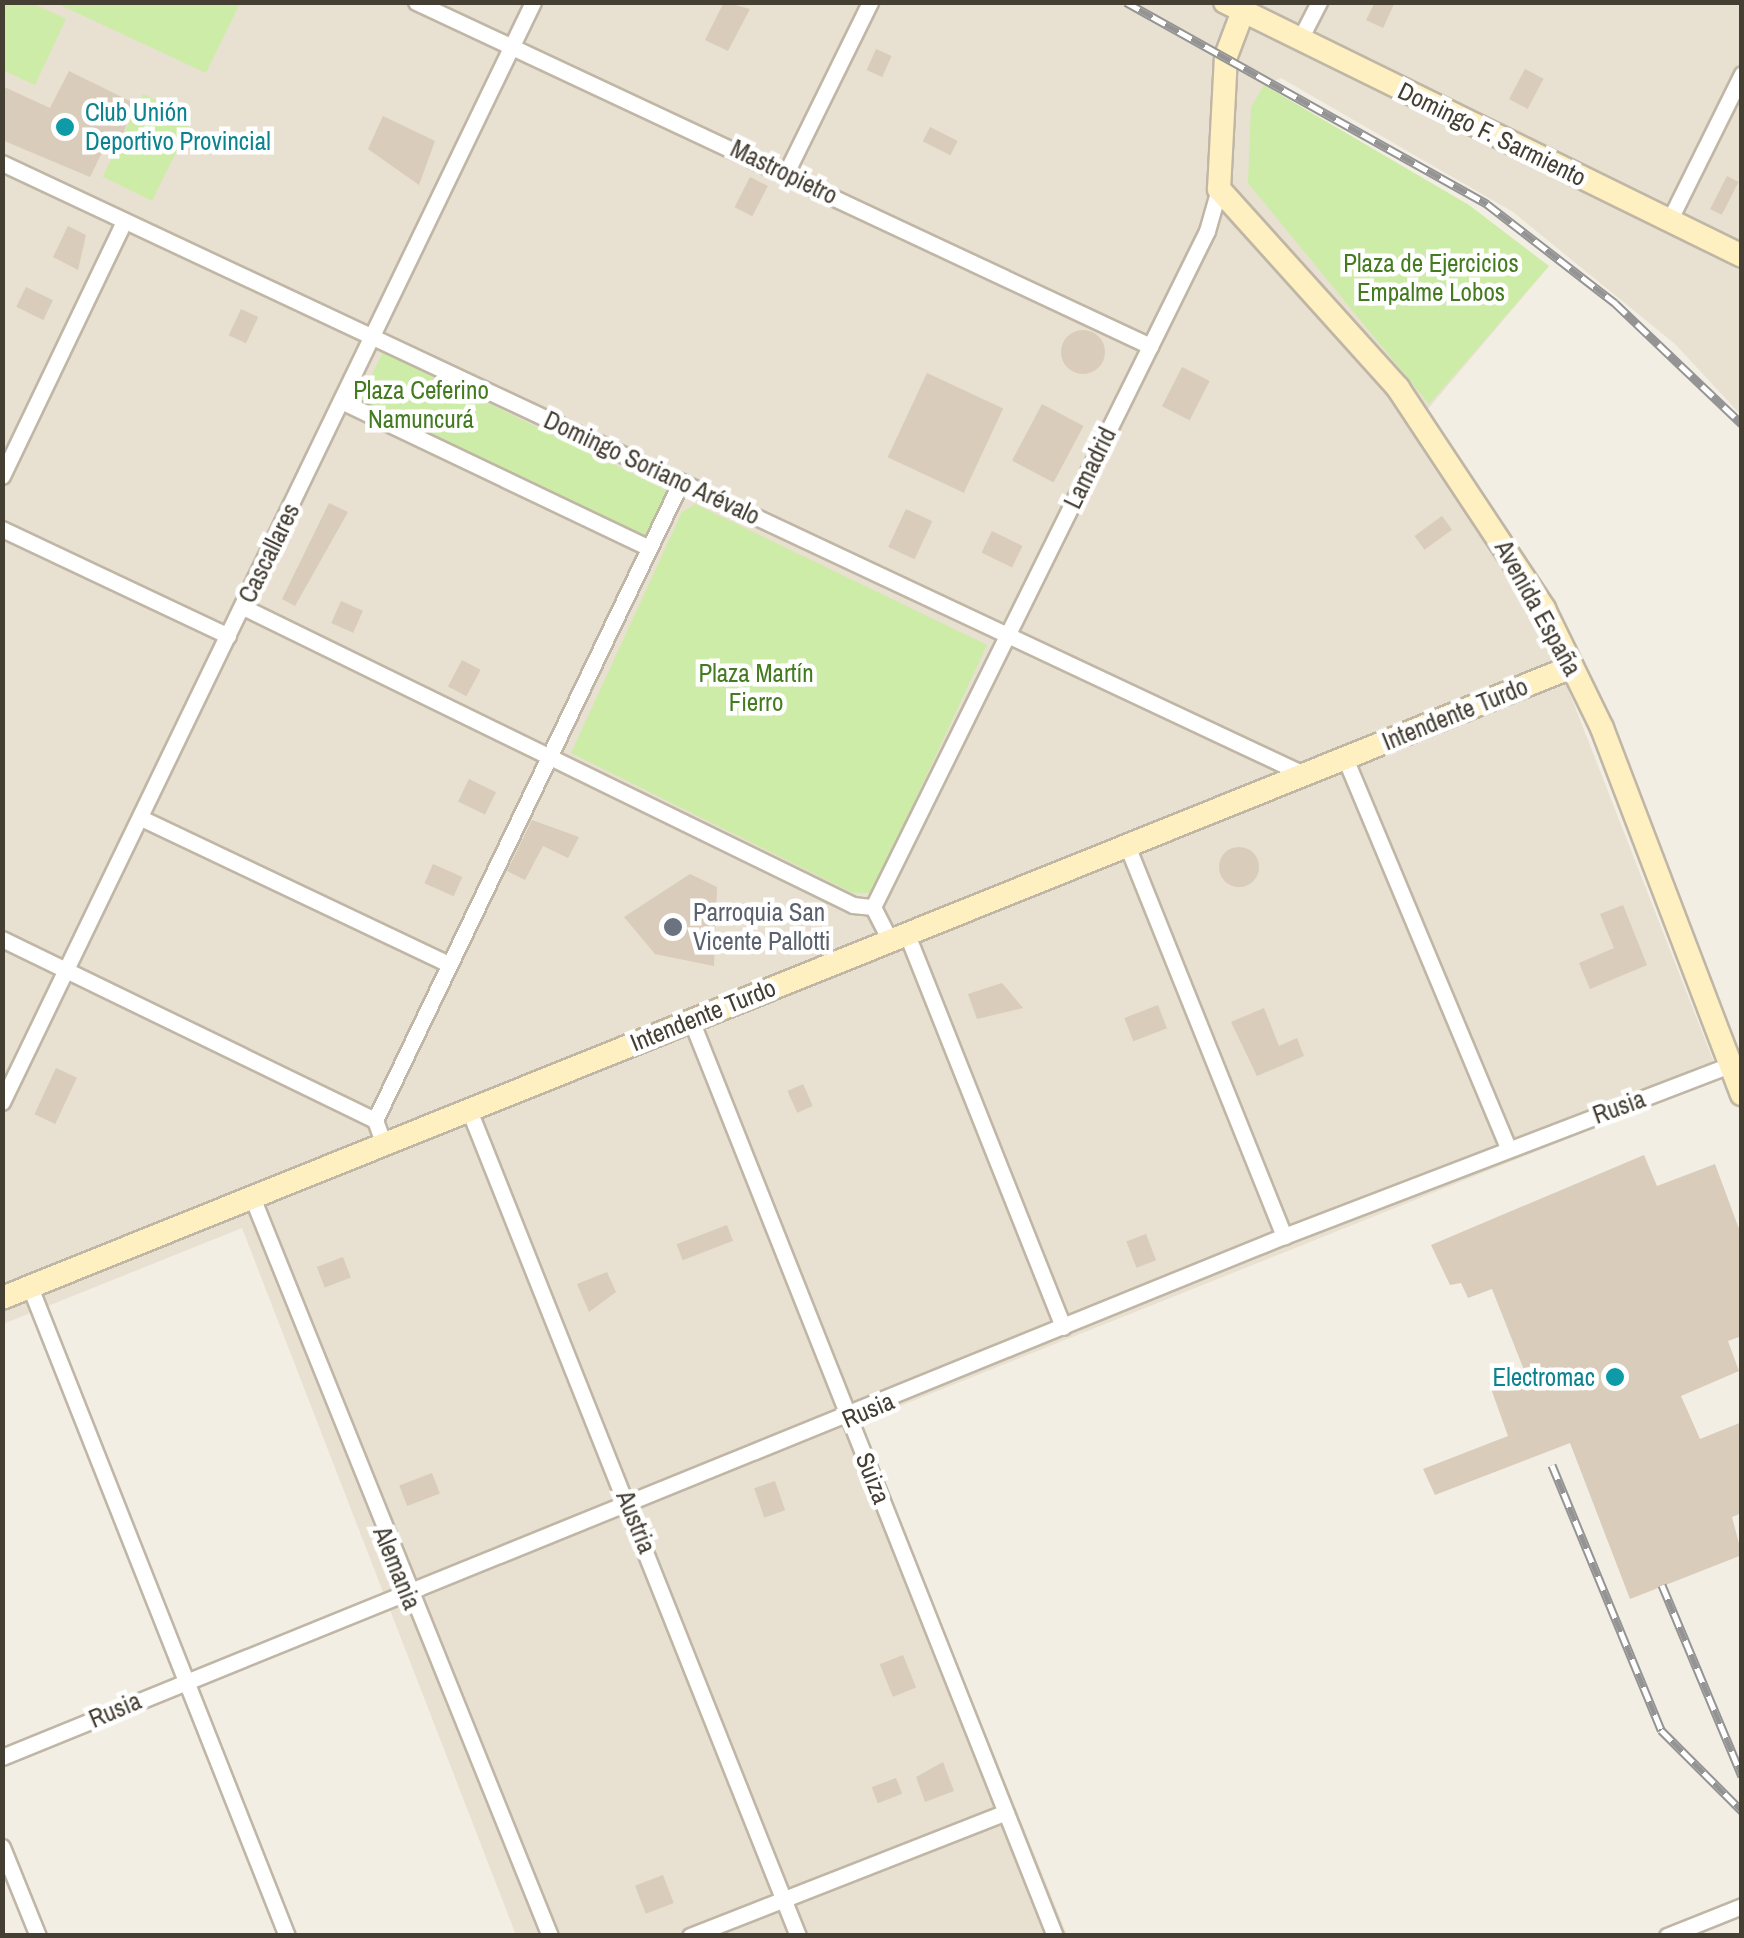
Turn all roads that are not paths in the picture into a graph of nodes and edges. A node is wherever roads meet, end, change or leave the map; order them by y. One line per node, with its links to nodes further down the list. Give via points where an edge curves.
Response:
1 (416, 2): 7 (street, Mastropietro)
2 (534, 2): 7 (street, Cascallares)
3 (870, 2): 10 (street)
4 (1318, 2): 6 (street)
5 (1234, 7): 6 (street, Domingo F. Sarmiento); 11 (street, Lamadrid)
6 (1300, 40): 12 (street, Domingo F. Sarmiento)
7 (512, 46): 10 (street, Mastropietro); 15 (street, Cascallares)
8 (1742, 74): 12 (street)
9 (2, 163): 13 (street, Domingo Soriano Arévalo)
10 (786, 173): 16 (street, Mastropietro)
11 (1219, 188): 16 (street, Lamadrid); 25 (street, Avenida España, via 1398,388 1516,563)
12 (1670, 220): 14 (street, Domingo F. Sarmiento)
13 (124, 223): 15 (street, Domingo Soriano Arévalo); 18 (street)
14 (1742, 256)
15 (372, 336): 17 (street, Cascallares); 19 (street, Domingo Soriano Arévalo)
16 (1150, 346): 23 (street, Lamadrid)
17 (341, 401): 21 (street); 22 (street, Cascallares)
18 (2, 476)
19 (681, 482): 21 (street); 23 (street, Domingo Soriano Arévalo)
20 (2, 529): 24 (street)
21 (650, 548): 26 (street)
22 (243, 608): 24 (street, Cascallares); 26 (street)
23 (1008, 635): 28 (street, Domingo Soriano Arévalo); 31 (street, Lamadrid)
24 (228, 636): 29 (street, Cascallares)
25 (1572, 666): 27 (street, Intendente Turdo); 37 (street, Avenida España)
26 (548, 755): 31 (street, via 853,906); 34 (street)
27 (1345, 758): 28 (street, Intendente Turdo); 42 (street)
28 (1302, 773): 30 (street, Intendente Turdo)
29 (141, 818): 34 (street); 35 (street, Cascallares)
30 (1126, 843): 32 (street, Intendente Turdo); 44 (street)
31 (873, 907): 32 (street)
32 (898, 935): 36 (street, Intendente Turdo); 47 (street)
33 (2, 939): 35 (street)
34 (448, 964): 41 (street)
35 (67, 970): 39 (street, Cascallares); 41 (street)
36 (691, 1020): 40 (street, Intendente Turdo); 48 (street, Suiza)
37 (1733, 1064): 38 (street, Avenida España); 42 (street, Rusia)
38 (1742, 1094)
39 (2, 1102)
40 (469, 1110): 41 (street, Intendente Turdo); 49 (street, Austria)
41 (379, 1131): 43 (street, Intendente Turdo)
42 (1508, 1148): 44 (street, Rusia)
43 (252, 1197): 45 (street, Intendente Turdo); 50 (street, Alemania)
44 (1284, 1236): 47 (street, Rusia)
45 (30, 1287): 46 (street, Intendente Turdo); 51 (street)
46 (2, 1298)
47 (1063, 1327): 48 (street, Rusia)
48 (850, 1418): 49 (street, Rusia); 53 (street, Suiza)
49 (628, 1503): 50 (street, Rusia); 55 (street, Austria)
50 (407, 1592): 51 (street, Rusia); 59 (street, Alemania)
51 (186, 1680): 52 (street, Rusia); 58 (street)
52 (2, 1757)
53 (1006, 1812): 55 (street); 62 (street, Suiza)
54 (2, 1848): 57 (street)
55 (783, 1899): 60 (street); 61 (street, Austria)
56 (1742, 1906): 63 (street)
57 (38, 1936)
58 (287, 1936)
59 (550, 1936)
60 (690, 1936)
61 (798, 1936)
62 (1055, 1936)
63 (1667, 1936)

